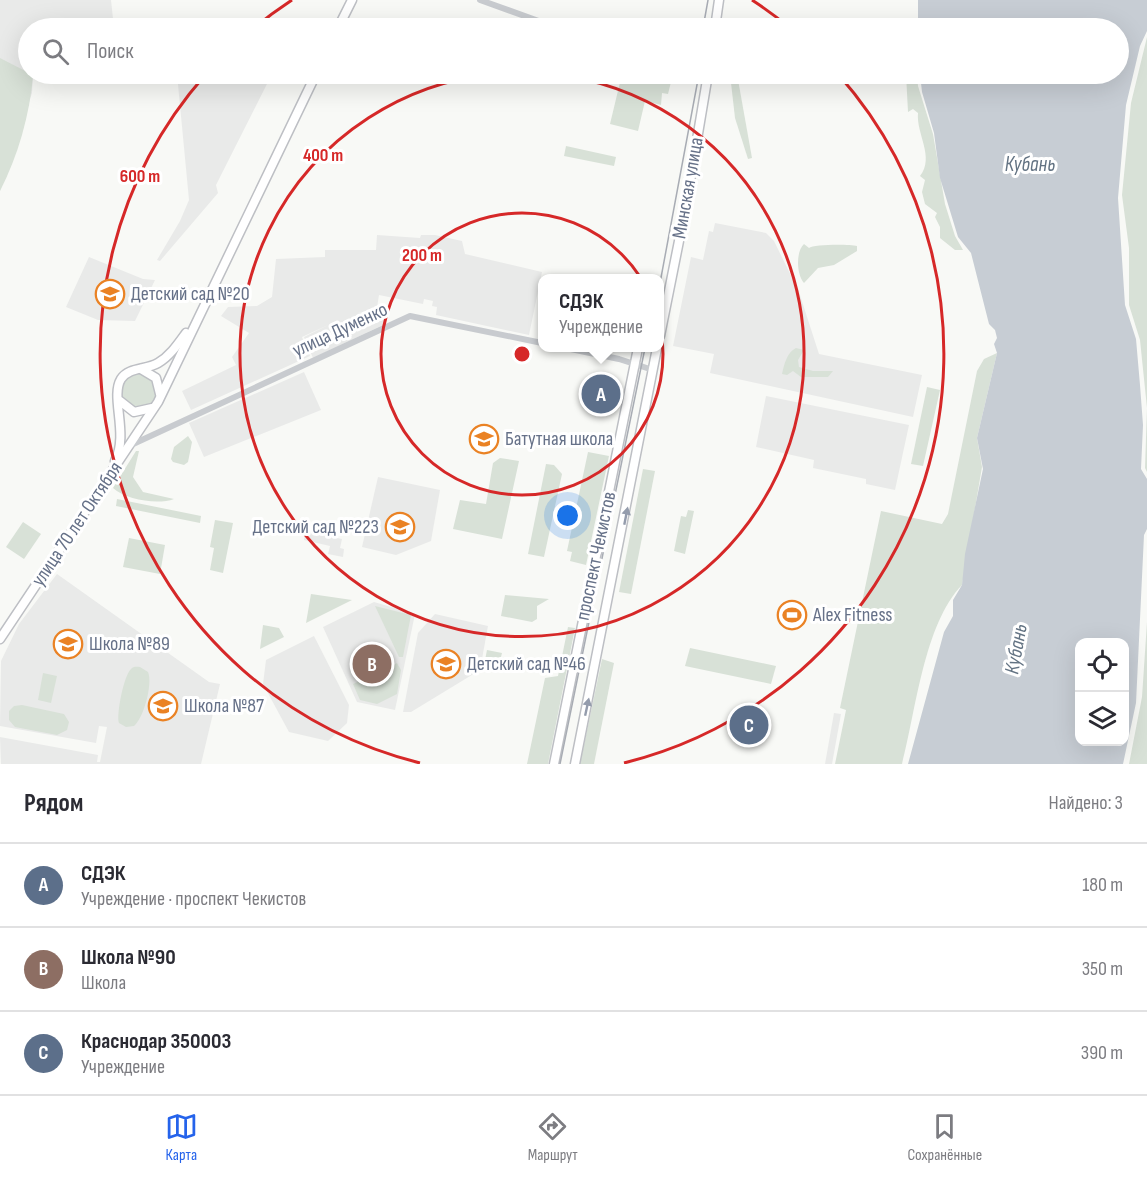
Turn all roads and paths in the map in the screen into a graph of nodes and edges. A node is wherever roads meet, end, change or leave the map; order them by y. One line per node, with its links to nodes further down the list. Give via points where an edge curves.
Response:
1 (352, 0): 4 (main road)
2 (480, 0): 5 (street)
3 (719, 0): 6 (main road)
4 (343, 18)
5 (530, 18)
6 (716, 18)
7 (311, 84): 12 (main road)
8 (706, 84): 9 (main road, Минская улица)
9 (666, 303): 10 (main road); 11 (main road)
10 (664, 307)
11 (664, 314)
12 (197, 318): 18 (main road, via 167,357); 20 (main road)
13 (538, 342): 23 (street, улица Думенко, via 410,316)
14 (583, 352): 17 (street)
15 (637, 352): 17 (main road, проспект Чекистов)
16 (656, 352): 19 (main road, проспект Чекистов)
17 (635, 364): 19 (street); 26 (main road, проспект Чекистов)
18 (135, 370): 20 (main road, via 146,370 155,376); 21 (main road, via 121,378)
19 (653, 370): 27 (main road, проспект Чекистов, one-way to 19)
20 (160, 396): 22 (main road)
21 (118, 397): 22 (main road, via 132,412); 24 (main road)
22 (151, 412): 23 (street, via 149,425); 24 (main road, улица 70 лет Октября)
23 (160, 430): 24 (street, улица Думенко)
24 (126, 447): 25 (main road, улица 70 лет Октября)
25 (0, 639)
26 (554, 764)
27 (575, 764)

